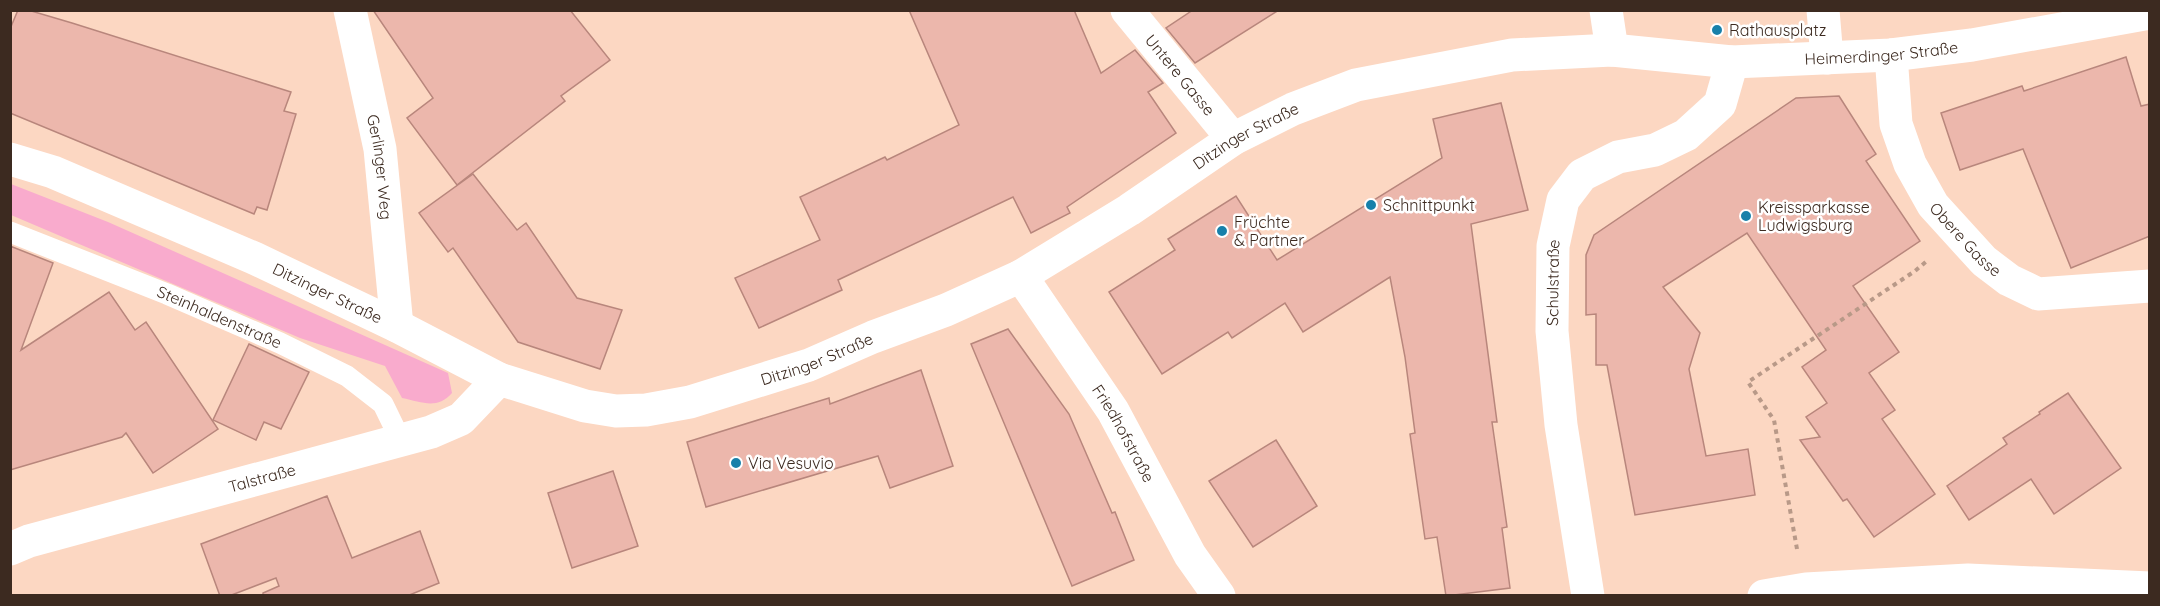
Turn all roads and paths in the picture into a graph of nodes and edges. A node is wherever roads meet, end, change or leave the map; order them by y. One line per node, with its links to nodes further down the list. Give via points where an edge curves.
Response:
1 (350, 10): 16 (street, Gerlinger Weg, via 380,148)
2 (1127, 10): 10 (street, Untere Gasse)
3 (1606, 10): 6 (street)
4 (1823, 10): 8 (street)
5 (2150, 12): 7 (street, Heimerdinger Straße, via 1971,45)
6 (1612, 50): 9 (street, Heimerdinger Straße); 10 (street, Ditzinger Straße, via 1512,55 1356,84)
7 (1891, 55): 8 (street, Heimerdinger Straße); 13 (street, Obere Gasse, via 1896,124 1910,164 1933,205)
8 (1827, 58): 9 (street, Heimerdinger Straße)
9 (1732, 62): 23 (street, Schulstraße, via 1720,104 1686,135 1655,150 1618,156 1582,175 1563,200 1553,246 1552,332 1561,425)
10 (1233, 139): 14 (street, Ditzinger Straße, via 1129,210)
11 (10, 159): 16 (street, Ditzinger Straße, via 53,172 254,258)
12 (10, 232): 18 (lane, Steinhaldenstraße, via 280,342 347,376 382,404)
13 (1957, 233): 15 (street, Obere Gasse, via 2009,280 2038,294); 21 (path, via 1915,271 1748,382 1774,420)
14 (1021, 276): 17 (street, Ditzinger Straße, via 809,365 690,402 616,411 585,406); 22 (street, Friedhofstraße, via 1113,411 1190,555)
15 (2150, 286)
16 (397, 326): 17 (street, Ditzinger Straße)
17 (500, 380): 18 (street, Talstraße, via 461,419 431,432)
18 (400, 439): 19 (street, Talstraße)
19 (10, 549)
20 (2150, 588): 21 (street, via 1968,580)
21 (1806, 589): 24 (street)
22 (1219, 596)
23 (1588, 596)
24 (1764, 596)

